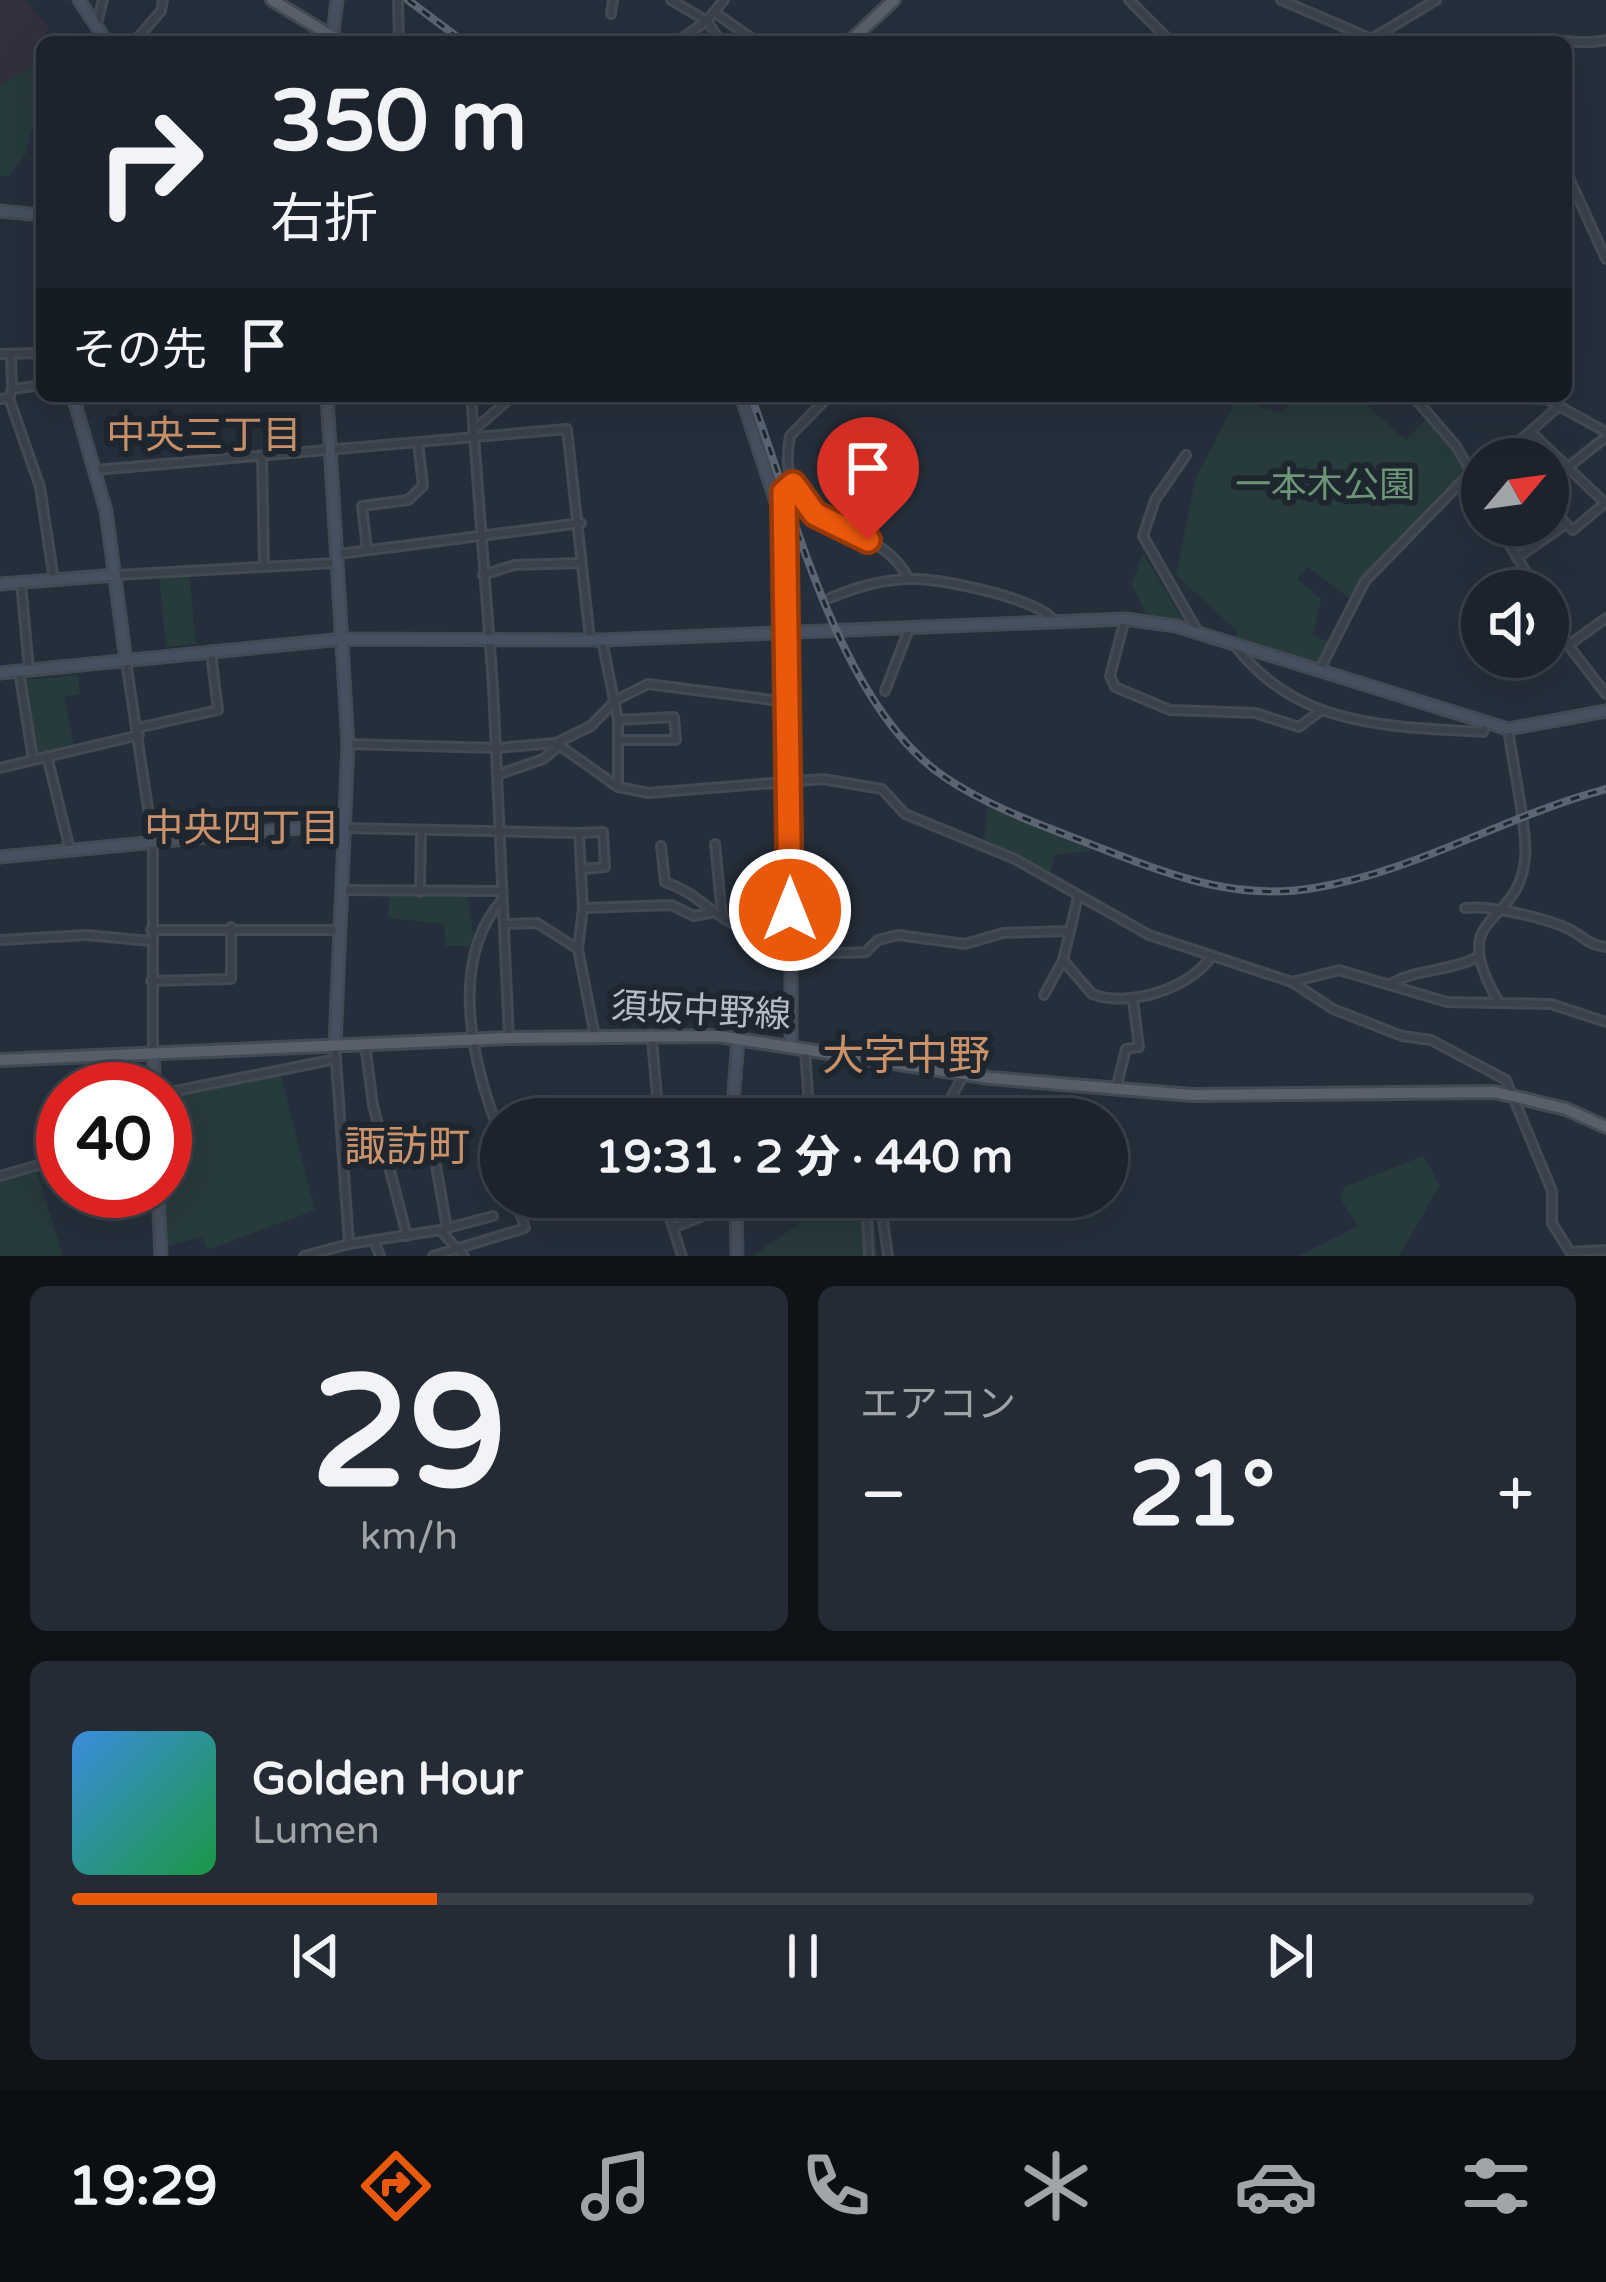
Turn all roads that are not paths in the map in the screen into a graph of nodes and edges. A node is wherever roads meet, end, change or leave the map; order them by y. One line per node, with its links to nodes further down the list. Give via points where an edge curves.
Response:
1 (79, 0): 19 (street)
2 (103, 0): 19 (street)
3 (163, 0): 21 (street)
4 (272, 0): 22 (main road)
5 (337, 0): 23 (street)
6 (398, 0): 24 (street)
7 (613, 0): 17 (street)
8 (671, 0): 18 (street)
9 (724, 0): 15 (street)
10 (869, 0): 16 (street)
11 (894, 0): 16 (main road)
12 (1129, 0): 29 (street)
13 (1281, 0): 30 (street)
14 (1436, 0): 31 (street)
15 (714, 12): 18 (street); 27 (street)
16 (877, 12): 28 (main road)
17 (611, 14)
18 (707, 20): 25 (street); 26 (street)
19 (97, 22): 20 (street)
20 (104, 36)
21 (139, 36)
22 (329, 36)
23 (335, 36)
24 (399, 36)
25 (684, 36)
26 (717, 36)
27 (748, 36)
28 (855, 36)
29 (1165, 36)
30 (1366, 36)
31 (1382, 36)
32 (1606, 40): 33 (street)
33 (1572, 42)
34 (1572, 184): 37 (street)
35 (0, 211): 36 (street)
36 (36, 214)
37 (1606, 259)
38 (36, 353): 40 (street)
39 (0, 354): 40 (street)
40 (11, 354): 42 (street)
41 (36, 387): 42 (street)
42 (7, 396): 82 (street, via 40,487)
43 (75, 402): 64 (street)
44 (327, 402): 58 (street)
45 (472, 402): 53 (street)
46 (507, 402): 53 (street)
47 (743, 402): 67 (street)
48 (823, 402): 65 (street, via 790,436)
49 (1418, 402): 59 (street)
50 (1550, 402): 51 (street)
51 (1558, 407): 52 (street); 54 (street)
52 (1532, 432): 55 (street); 56 (street)
53 (475, 434): 57 (street); 68 (street, via 567,429); 70 (street)
54 (1606, 435): 62 (street)
55 (1525, 438)
56 (1538, 438)
57 (418, 442): 58 (street); 73 (street, via 423,486 408,500 362,506)
58 (328, 449): 60 (street); 75 (street)
59 (1461, 453)
60 (262, 455): 64 (street); 77 (street)
61 (1186, 455): 90 (street, via 1155,500 1143,536)
62 (1569, 465)
63 (1569, 469): 69 (street, via 1605,503)
64 (95, 470): 79 (street)
65 (793, 484): 67 (street); 81 (street, via 815,514 890,552)
66 (1461, 489): 99 (street, via 1365,581)
67 (780, 511): 91 (street)
68 (579, 523): 70 (street); 76 (street)
69 (1569, 527)
70 (479, 534): 73 (street); 80 (street)
71 (1509, 546): 74 (street)
72 (1535, 546): 74 (street)
73 (367, 549): 75 (street)
74 (1516, 558): 78 (street)
75 (339, 559): 77 (street); 93 (street)
76 (581, 563): 80 (street, via 514,565); 94 (street)
77 (263, 565): 79 (street)
78 (1522, 570)
79 (116, 575): 82 (street); 98 (street)
80 (483, 575): 92 (street)
81 (909, 578): 85 (street); 88 (street, via 1000,596 1050,614)
82 (54, 581): 83 (street)
83 (21, 583): 84 (street); 100 (street)
84 (0, 584)
85 (830, 598)
86 (1606, 618): 96 (street)
87 (1125, 619): 88 (street); 90 (street); 109 (street, via 1114,687 1170,710 1255,713 1282,726 1299,727)
88 (1054, 623): 89 (street)
89 (909, 629): 91 (street); 104 (street)
90 (1198, 632): 95 (street)
91 (786, 633): 94 (street); 107 (street)
92 (489, 637): 93 (street); 94 (street); 117 (street)
93 (343, 639): 97 (street); 115 (street)
94 (596, 640): 106 (street)
95 (1234, 644): 99 (street); 109 (street, via 1255,671)
96 (1570, 644): 103 (street)
97 (211, 652): 98 (street); 113 (street, via 218,710)
98 (127, 661): 100 (street); 113 (street)
99 (1320, 669): 111 (street)
100 (24, 671): 102 (street); 119 (street)
101 (1606, 673): 103 (street)
102 (0, 674)
103 (1597, 680): 105 (street)
104 (886, 691)
105 (1606, 694)
106 (616, 700): 107 (street, via 657,682); 110 (street); 116 (street)
107 (788, 702): 122 (street)
108 (1606, 711): 112 (street)
109 (1319, 712): 111 (street, via 1389,727 1483,732)
110 (618, 720): 114 (street); 114 (street, via 674,717 676,740)
111 (1486, 723): 112 (street)
112 (1508, 729): 140 (street, via 1526,856)
113 (138, 731): 118 (street); 128 (street)
114 (620, 740): 123 (street)
115 (348, 744): 117 (street); 124 (street)
116 (557, 745): 117 (street); 121 (street); 123 (street)
117 (496, 748): 121 (street)
118 (47, 756): 119 (street); 131 (street)
119 (34, 759): 120 (street)
120 (0, 768)
121 (497, 775): 126 (street)
122 (790, 784): 123 (street); 137 (street, via 823,779 882,789 905,814 1015,859); 151 (street)
123 (618, 788)
124 (341, 826): 125 (street); 128 (street); 134 (street)
125 (421, 830): 126 (street); 135 (street)
126 (500, 832): 127 (street); 136 (street)
127 (579, 833): 133 (street); 133 (street, via 602,832 605,867)
128 (153, 842): 131 (street); 144 (street)
129 (715, 844): 141 (street)
130 (661, 846): 141 (street, via 665,882)
131 (70, 850): 132 (street)
132 (0, 857)
133 (581, 869): 138 (street)
134 (339, 890): 135 (street); 145 (street)
135 (420, 893): 136 (street)
136 (502, 895): 142 (street); 166 (street, via 481,924 469,983)
137 (1078, 896): 146 (street); 152 (street, via 1148,935)
138 (583, 908): 141 (street, via 671,905 694,916); 150 (street)
139 (1465, 908): 140 (street)
140 (1502, 909): 149 (street); 153 (street, via 1486,923)
141 (718, 914): 151 (street)
142 (504, 924): 150 (street, via 537,923); 164 (street)
143 (231, 927): 144 (street); 145 (street); 155 (street, via 231,979)
144 (152, 930): 148 (street)
145 (337, 930): 169 (street)
146 (1070, 931): 151 (street, via 1003,933 965,944 898,935 866,952); 154 (street)
147 (0, 940): 148 (street)
148 (151, 941): 155 (street)
149 (1606, 947)
150 (578, 949): 163 (street)
151 (790, 950): 168 (street)
152 (1211, 957): 156 (street); 159 (street, via 1192,978)
153 (1476, 958): 157 (street); 160 (street)
154 (1063, 960): 158 (street); 159 (street, via 1092,994)
155 (151, 981): 170 (street)
156 (1292, 982): 157 (street, via 1340,970); 177 (street, via 1333,1009 1431,1040 1506,1080)
157 (1390, 983): 160 (street, via 1447,1002)
158 (1044, 995)
159 (1132, 1000): 176 (street, via 1139,1047 1126,1049)
160 (1498, 1000): 161 (street, via 1551,1004)
161 (1606, 1022)
162 (652, 1035): 163 (main road, 須坂中野線); 165 (main road, 須坂中野線); 179 (street)
163 (595, 1036): 164 (main road, 須坂中野線)
164 (509, 1038): 166 (main road, 須坂中野線)
165 (738, 1038): 168 (main road, 須坂中野線); 180 (street)
166 (475, 1041): 167 (main road, 須坂中野線); 178 (street)
167 (365, 1044): 169 (main road, 須坂中野線); 184 (street)
168 (798, 1044): 174 (main road, 須坂中野線); 181 (street)
169 (334, 1045): 170 (main road, 須坂中野線); 171 (street)
170 (154, 1052): 172 (main road, 須坂中野線); 173 (street)
171 (336, 1059): 175 (street); 199 (street)
172 (0, 1060)
173 (154, 1062)
174 (965, 1073): 176 (main road, 須坂中野線); 182 (street)
175 (192, 1088)
176 (1116, 1089): 177 (main road, 須坂中野線, via 1266,1098)
177 (1516, 1096): 183 (main road, 須坂中野線); 202 (street, via 1552,1191 1552,1223)
178 (486, 1098)
179 (657, 1098)
180 (734, 1098)
181 (806, 1098)
182 (951, 1098)
183 (1606, 1127)
184 (386, 1145): 196 (street, via 431,1137); 197 (street)
185 (36, 1166): 186 (street)
186 (0, 1176)
187 (159, 1218): 203 (street)
188 (485, 1218): 196 (street)
189 (522, 1218): 200 (street, via 525,1228)
190 (670, 1218): 195 (street)
191 (696, 1218): 195 (street)
192 (736, 1218): 209 (street)
193 (867, 1218): 210 (street)
194 (883, 1218): 211 (street)
195 (673, 1228): 208 (street)
196 (443, 1229): 197 (street); 200 (street)
197 (407, 1235): 198 (street)
198 (374, 1240): 199 (street); 205 (street)
199 (349, 1244): 204 (street)
200 (456, 1248): 206 (street); 207 (street)
201 (1606, 1250): 202 (street)
202 (1570, 1254)
203 (161, 1256)
204 (304, 1256)
205 (380, 1256)
206 (433, 1256)
207 (464, 1256)
208 (682, 1256)
209 (737, 1256)
210 (869, 1256)
211 (888, 1256)

